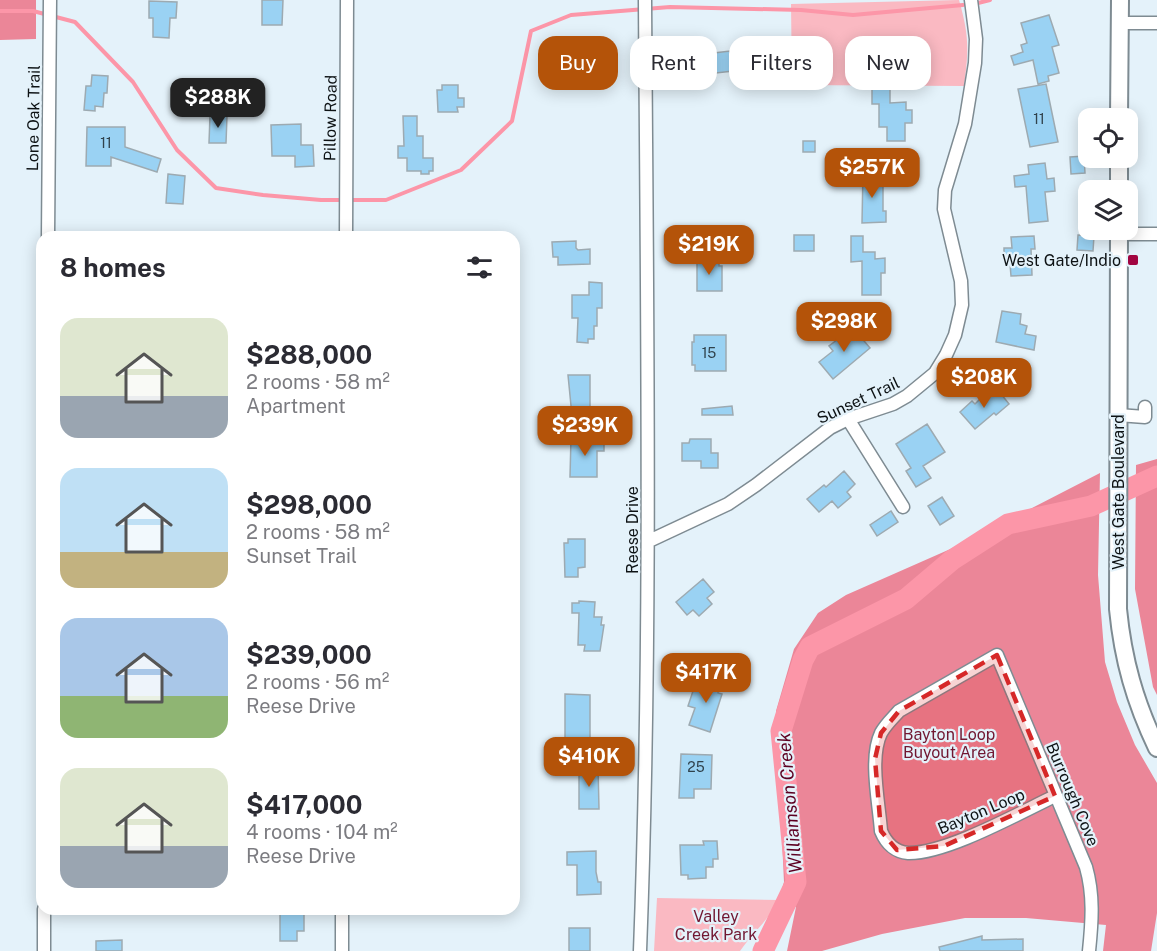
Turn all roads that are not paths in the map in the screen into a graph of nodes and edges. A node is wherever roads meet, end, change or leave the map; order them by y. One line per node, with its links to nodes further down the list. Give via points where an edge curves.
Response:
1 (347, 0): 10 (street, Pillow Road)
2 (645, 0): 18 (street, Reese Drive)
3 (971, 0): 16 (street, Sunset Trail, via 975,63 965,124 945,189 944,209 961,281 962,305 955,335 935,373 922,384 893,405)
4 (1120, 0): 6 (main road)
5 (50, 4): 9 (street, Lone Oak Trail)
6 (1120, 22): 7 (street); 8 (main road)
7 (1157, 23)
8 (1119, 108)
9 (48, 231)
10 (346, 231)
11 (1138, 233): 12 (street)
12 (1157, 234)
13 (1119, 240): 14 (main road, West Gate Boulevard)
14 (1118, 415): 15 (street); 20 (main road, West Gate Boulevard, via 1118,609 1136,700)
15 (1145, 416)
16 (848, 419): 17 (street); 18 (street, Sunset Trail, via 830,428 728,504)
17 (903, 507)
18 (649, 541): 26 (street, Reese Drive)
19 (997, 655): 21 (street, Burrough Cove); 21 (street, Bayton Loop, via 899,711 885,728 876,759 884,839 908,853 944,846)
20 (1157, 748)
21 (1055, 796): 27 (street, Burrough Cove, via 1090,882)
22 (44, 915): 24 (street)
23 (342, 915): 25 (street)
24 (44, 951)
25 (342, 951)
26 (640, 951)
27 (1089, 951)

